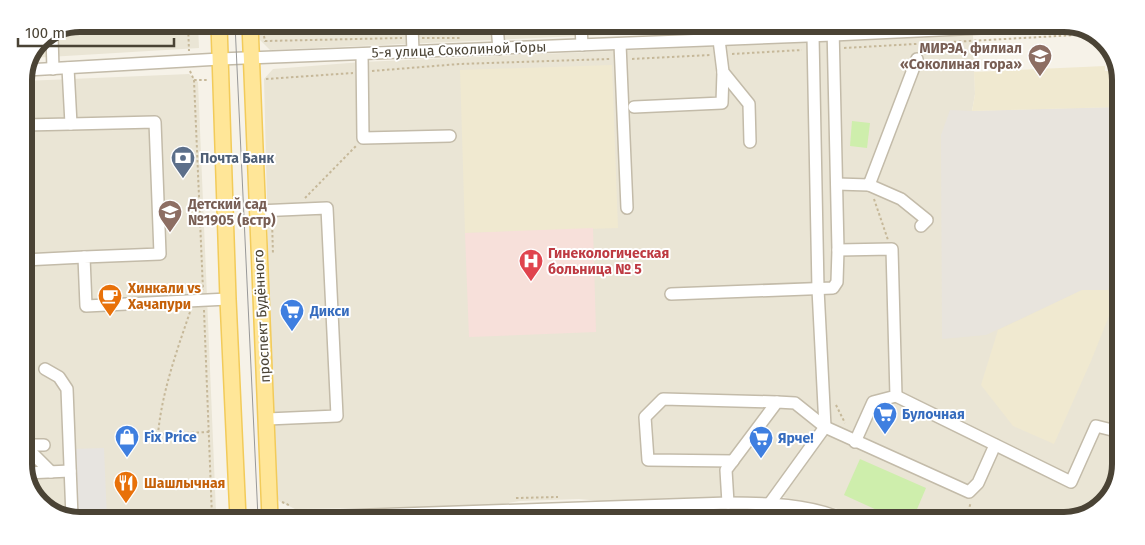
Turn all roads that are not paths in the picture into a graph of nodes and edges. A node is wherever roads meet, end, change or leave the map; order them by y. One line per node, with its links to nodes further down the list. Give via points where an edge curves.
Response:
1 (219, 32): 19 (main road)
2 (250, 32): 18 (main road, проспект Будённого)
3 (413, 32): 16 (street)
4 (498, 32): 15 (street)
5 (581, 32): 14 (street)
6 (723, 32): 11 (street)
7 (759, 32): 10 (street, 5-я улица Соколиной Горы); 11 (street, 5-я улица Соколиной Горы)
8 (829, 32): 10 (street, 5-я улица Соколиной Горы)
9 (833, 32): 30 (street)
10 (813, 36): 38 (street)
11 (722, 39): 13 (street, 5-я улица Соколиной Горы); 24 (street)
12 (52, 42): 22 (street)
13 (620, 44): 14 (street, 5-я улица Соколиной Горы); 32 (street)
14 (582, 45): 15 (street, 5-я улица Соколиной Горы)
15 (499, 49): 16 (street, 5-я улица Соколиной Горы)
16 (413, 52): 17 (street, 5-я улица Соколиной Горы)
17 (362, 54): 18 (street, 5-я улица Соколиной Горы); 28 (street, via 363,138)
18 (251, 58): 19 (street, 5-я улица Соколиной Горы); 33 (main road, проспект Будённого)
19 (220, 59): 21 (street, 5-я улица Соколиной Горы); 40 (main road)
20 (917, 59): 31 (street)
21 (68, 68): 22 (street, 5-я улица Соколиной Горы); 26 (street)
22 (53, 69): 23 (street, 5-я улица Соколиной Горы)
23 (34, 70)
24 (723, 72): 25 (street, via 722,103); 29 (street, via 749,104)
25 (634, 107)
26 (71, 124): 27 (street); 36 (street, via 155,122 160,254)
27 (33, 126)
28 (450, 136)
29 (750, 142)
30 (837, 184): 31 (street); 35 (street)
31 (869, 185): 34 (street, via 900,199 927,220)
32 (627, 208)
33 (258, 211): 44 (main road, проспект Будённого); 44 (street, via 327,208 337,416)
34 (920, 226)
35 (838, 250): 38 (street, via 837,282 833,288); 42 (street, via 892,249)
36 (84, 257): 37 (street); 40 (street, via 86,306)
37 (33, 260)
38 (818, 289): 39 (street); 45 (street)
39 (671, 294)
40 (228, 299): 59 (main road)
41 (46, 369): 53 (street, via 59,377 67,388)
42 (896, 396): 47 (street, via 873,402); 50 (street)
43 (777, 402): 45 (street, via 795,403); 52 (street); 52 (street, via 663,399 645,417 648,460)
44 (267, 419): 60 (main road, проспект Будённого)
45 (825, 427): 47 (street); 57 (street)
46 (1112, 430): 50 (street, via 1096,426 1071,482)
47 (855, 442): 50 (street, via 969,492 978,483)
48 (44, 444): 49 (street)
49 (33, 445)
50 (995, 445)
51 (33, 455): 54 (street)
52 (733, 461): 56 (street, via 726,470)
53 (70, 471): 54 (street); 58 (street)
54 (50, 472): 55 (street)
55 (33, 473)
56 (728, 503): 57 (street); 61 (street)
57 (770, 503): 62 (street)
58 (72, 512)
59 (238, 512)
60 (270, 512)
61 (520, 512)
62 (802, 512)

